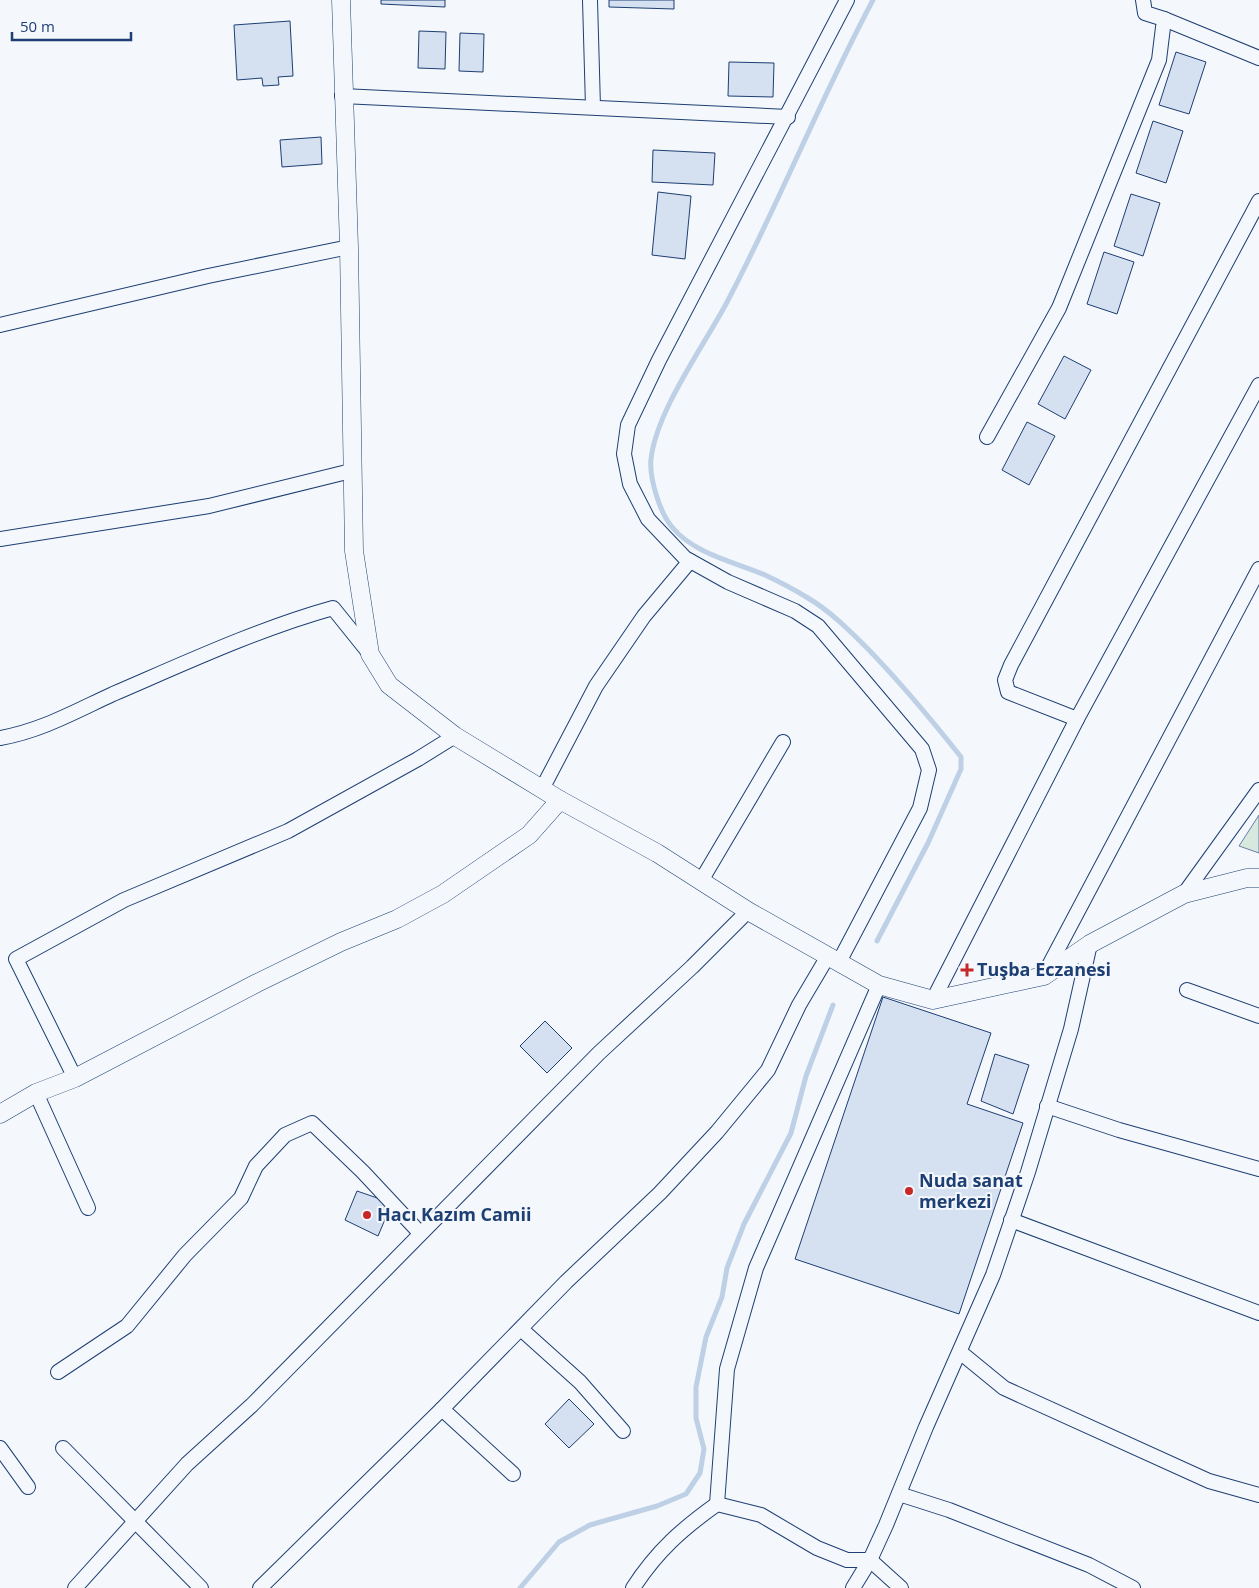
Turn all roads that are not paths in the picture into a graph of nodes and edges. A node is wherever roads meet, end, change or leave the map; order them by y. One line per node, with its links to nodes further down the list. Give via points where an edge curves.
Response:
1 (341, 0): 7 (street)
2 (590, 0): 8 (street)
3 (847, 0): 9 (street)
4 (1143, 0): 5 (street, via 1146,13)
5 (1164, 20): 6 (street); 14 (street, via 1159,60 1059,308)
6 (1259, 58)
7 (342, 96): 8 (street); 11 (street)
8 (593, 107): 9 (street)
9 (788, 117): 17 (street, via 628,425 624,454 630,484 648,520)
10 (1259, 201): 20 (street, via 1011,665 1006,680 1008,692)
11 (349, 247): 12 (street); 15 (street)
12 (0, 325)
13 (1259, 385): 20 (street)
14 (987, 437)
15 (351, 471): 16 (street, via 209,506); 19 (street, via 354,551)
16 (0, 539)
17 (690, 560): 24 (street, via 644,616 596,686); 32 (street, via 728,582 795,611 818,626 922,749 927,760 929,770 920,808)
18 (1259, 569): 33 (street)
19 (370, 654): 21 (street, via 389,685); 22 (street, via 333,608 290,620 43,727)
20 (1077, 720): 36 (street)
21 (455, 736): 24 (street); 38 (street, via 288,831 124,900 16,959)
22 (0, 738)
23 (783, 742): 28 (street)
24 (542, 789): 26 (street)
25 (1259, 790): 29 (street)
26 (560, 800): 28 (street); 38 (street, via 529,835 443,894 397,919 257,983)
27 (1259, 878): 29 (street, via 1247,878)
28 (701, 881): 30 (street)
29 (1184, 894): 31 (street)
30 (748, 911): 32 (street); 45 (street, via 599,1053)
31 (1090, 944): 33 (street); 40 (street, via 1071,1029)
32 (833, 959): 34 (street); 47 (street, via 799,1005 768,1070 717,1132 660,1193)
33 (1044, 976): 36 (street)
34 (879, 986): 36 (street); 58 (street, via 756,1268 727,1369)
35 (1187, 990): 37 (street)
36 (933, 1000)
37 (1259, 1016)
38 (75, 1078): 39 (street)
39 (36, 1093): 41 (street); 43 (street)
40 (1047, 1106): 42 (street); 44 (street)
41 (0, 1114)
42 (1259, 1169)
43 (88, 1208)
44 (1010, 1220): 46 (street); 48 (street, via 993,1275)
45 (420, 1233): 49 (street, via 312,1123 285,1135 256,1166 241,1198 185,1255 127,1326); 59 (street, via 252,1405 187,1464)
46 (1259, 1313)
47 (521, 1329): 50 (street); 51 (street, via 580,1382)
48 (960, 1352): 56 (street); 57 (street, via 1004,1388 1209,1480)
49 (58, 1372)
50 (442, 1410): 54 (street); 63 (street)
51 (623, 1431)
52 (0, 1448): 55 (street)
53 (62, 1448): 59 (street)
54 (513, 1474)
55 (28, 1487)
56 (899, 1494): 60 (street); 67 (street, via 950,1510 1089,1565)
57 (1259, 1494)
58 (717, 1504): 60 (street, via 761,1515 816,1548 847,1560); 64 (street, via 696,1518 651,1561)
59 (136, 1522): 61 (street); 62 (street)
60 (870, 1560): 65 (street); 66 (street)
61 (76, 1588)
62 (201, 1588)
63 (260, 1588)
64 (633, 1588)
65 (853, 1588)
66 (901, 1588)
67 (1133, 1588)

